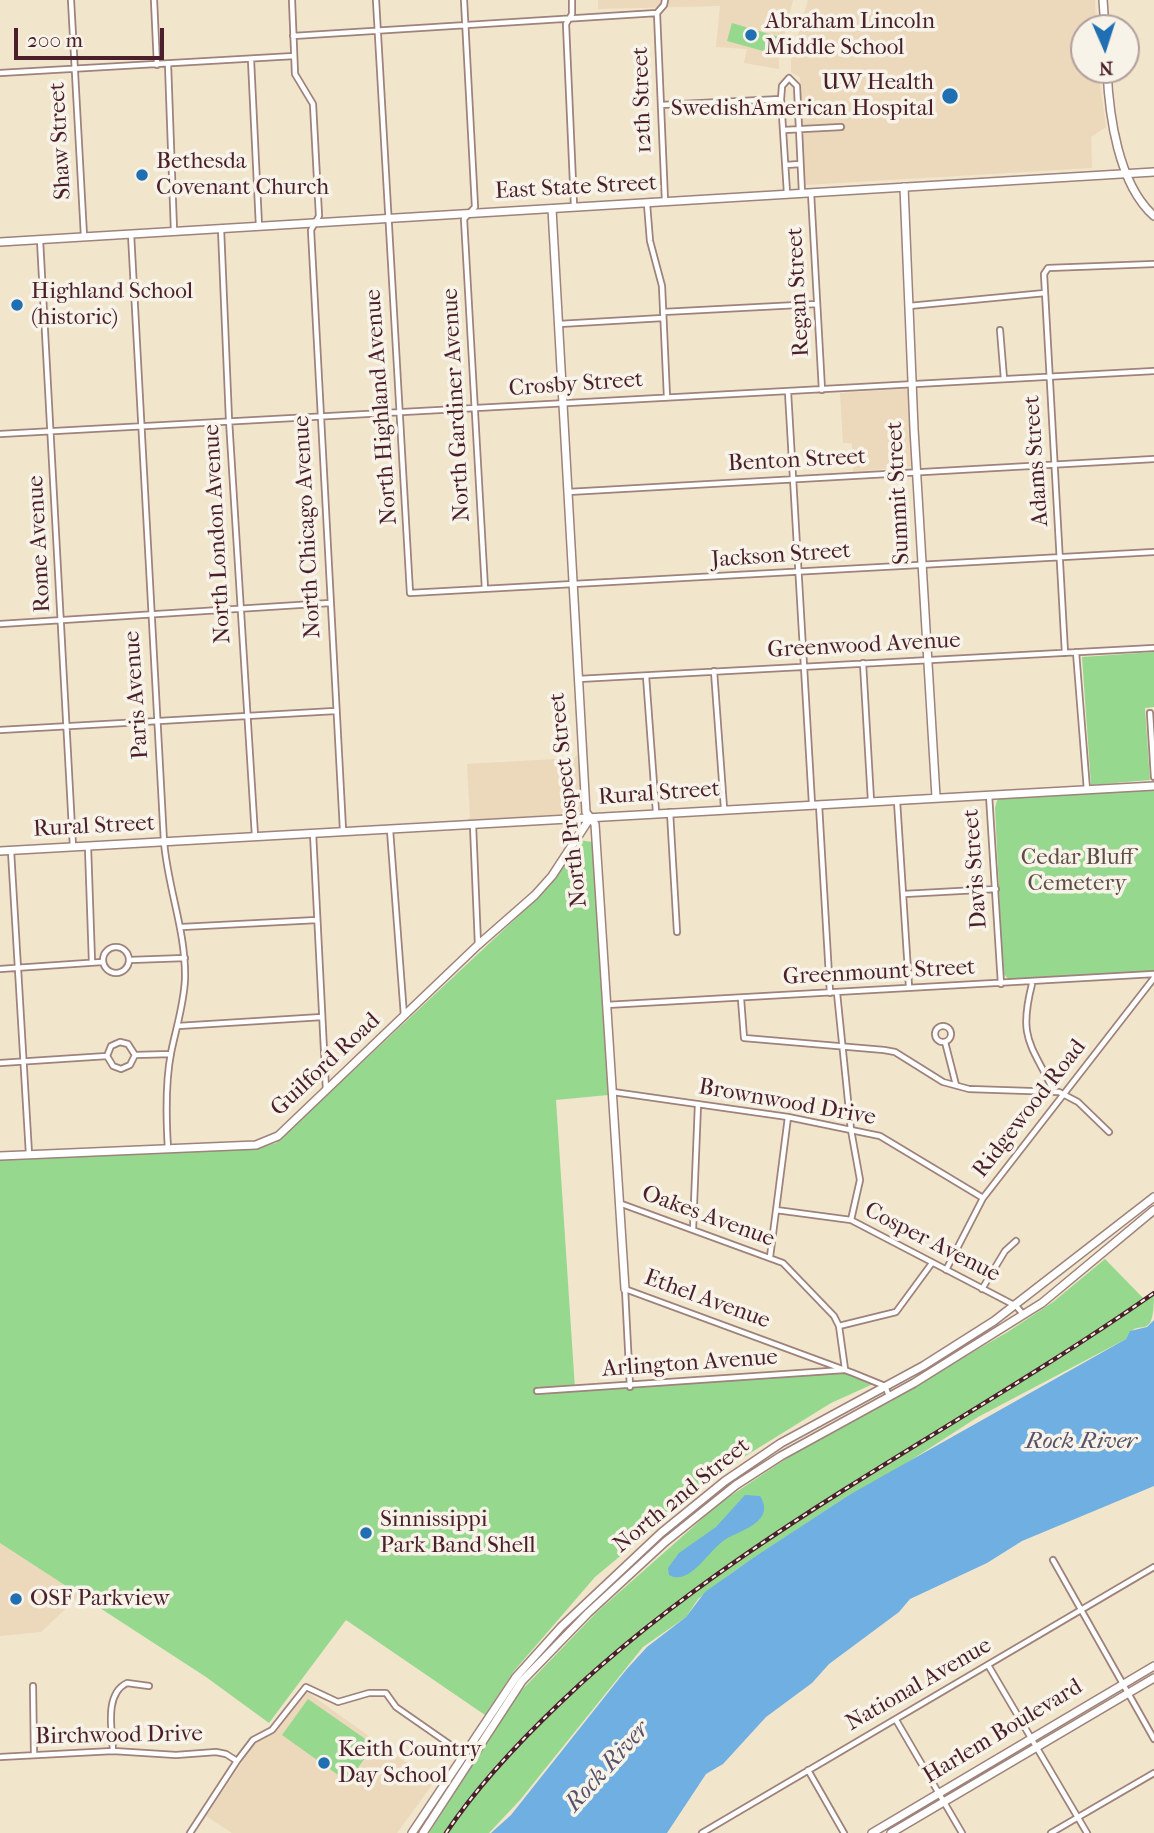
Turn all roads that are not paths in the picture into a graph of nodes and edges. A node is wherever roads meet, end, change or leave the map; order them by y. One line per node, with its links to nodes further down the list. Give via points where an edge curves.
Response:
1 (71, 0): 17 (street, Shaw Street)
2 (154, 0): 16 (street)
3 (292, 0): 12 (street, North Chicago Avenue)
4 (376, 0): 11 (street, North Highland Avenue)
5 (464, 0): 10 (street, North Gardiner Avenue)
6 (572, 0): 9 (street)
7 (664, 0): 8 (street, 12th Street)
8 (657, 13): 9 (street); 21 (street, 12th Street)
9 (569, 18): 10 (street); 35 (street)
10 (465, 25): 11 (street); 37 (street, North Gardiner Avenue, via 475,207)
11 (378, 30): 12 (street); 39 (street, North Highland Avenue)
12 (293, 36): 13 (street, North Chicago Avenue)
13 (294, 56): 14 (street); 40 (street, North Chicago Avenue, via 295,74 313,104 319,216)
14 (251, 59): 15 (street); 41 (street)
15 (168, 64): 16 (street); 43 (street)
16 (157, 65): 17 (street)
17 (74, 67): 18 (street); 45 (street, Shaw Street)
18 (0, 73)
19 (1108, 84): 28 (street, via 1111,120)
20 (781, 99): 21 (street); 23 (street); 24 (street, via 782,86 789,78 797,86)
21 (661, 105): 33 (street, 12th Street)
22 (841, 127): 24 (street)
23 (784, 130): 24 (street); 26 (street)
24 (799, 130): 25 (street)
25 (800, 164): 26 (street); 32 (street)
26 (786, 165): 31 (street)
27 (1154, 172): 28 (street, East State Street)
28 (1127, 174): 29 (street, East State Street); 38 (street, via 1135,194)
29 (904, 187): 30 (street, East State Street); 51 (street, Summit Street)
30 (811, 193): 32 (street, East State Street); 50 (street, Regan Street)
31 (787, 194): 32 (street, East State Street); 33 (street, East State Street)
32 (802, 194)
33 (664, 202): 34 (street, East State Street)
34 (647, 203): 35 (street, East State Street); 52 (street)
35 (574, 207): 36 (street, East State Street)
36 (552, 209): 37 (street, East State Street); 53 (street, North Prospect Street)
37 (467, 216): 39 (street, East State Street); 63 (street, North Gardiner Avenue)
38 (1154, 216)
39 (386, 219): 40 (street, East State Street); 64 (street, North Highland Avenue)
40 (315, 223): 41 (street, East State Street); 65 (street, North Chicago Avenue, via 311,230)
41 (259, 227): 42 (street, East State Street)
42 (221, 229): 43 (street, East State Street); 66 (street, North London Avenue)
43 (174, 232): 44 (street, East State Street)
44 (131, 234): 45 (street, East State Street); 67 (street, Paris Avenue)
45 (84, 237): 46 (street, East State Street)
46 (40, 240): 47 (street, East State Street); 68 (street, Rome Avenue)
47 (0, 242)
48 (1154, 264): 49 (street, Adams Street, via 1048,268)
49 (1045, 293): 51 (street); 56 (street, Adams Street)
50 (817, 304): 52 (street); 59 (street, Regan Street)
51 (909, 306): 58 (street, Summit Street)
52 (663, 315): 53 (street); 61 (street)
53 (558, 324): 62 (street, North Prospect Street)
54 (1000, 330): 57 (street)
55 (1154, 371): 56 (street, Crosby Street)
56 (1049, 377): 57 (street, Crosby Street); 71 (street, Adams Street)
57 (1004, 379): 58 (street, Crosby Street)
58 (912, 385): 59 (street, Crosby Street); 72 (street, Summit Street)
59 (821, 390): 60 (street, Crosby Street)
60 (788, 392): 61 (street, Crosby Street); 73 (street)
61 (667, 397): 62 (street, Crosby Street)
62 (562, 404): 63 (street, Crosby Street); 74 (street, North Prospect Street)
63 (474, 409): 64 (street, Crosby Street); 80 (street, North Gardiner Avenue)
64 (401, 412): 65 (street, Crosby Street); 81 (street, North Highland Avenue)
65 (320, 415): 66 (street, Crosby Street); 82 (street, North Chicago Avenue)
66 (229, 420): 67 (street, Crosby Street); 83 (street, North London Avenue)
67 (141, 424): 68 (street, Crosby Street); 84 (street, Paris Avenue)
68 (51, 431): 69 (street, Crosby Street); 85 (street, Rome Avenue)
69 (0, 434)
70 (1154, 459): 71 (street, Benton Street)
71 (1055, 465): 72 (street, Benton Street); 76 (street, Adams Street)
72 (917, 472): 73 (street, Benton Street); 77 (street, Summit Street)
73 (792, 479): 74 (street, Benton Street); 78 (street)
74 (567, 492): 79 (street, North Prospect Street)
75 (1154, 552): 76 (street, Jackson Street)
76 (1060, 557): 77 (street, Jackson Street); 89 (street, Adams Street)
77 (922, 565): 78 (street, Jackson Street); 90 (street, Summit Street)
78 (798, 573): 79 (street, Jackson Street); 92 (street)
79 (573, 585): 80 (street, Jackson Street); 95 (street, North Prospect Street)
80 (485, 589): 81 (street, Jackson Street)
81 (410, 593)
82 (330, 603): 83 (street); 96 (street, North Chicago Avenue)
83 (240, 607): 84 (street); 98 (street, North London Avenue)
84 (150, 613): 85 (street); 99 (street, Paris Avenue)
85 (61, 619): 86 (street); 100 (street, Rome Avenue)
86 (0, 624)
87 (1154, 648): 88 (street, Greenwood Avenue)
88 (1076, 652): 89 (street, Greenwood Avenue); 104 (street)
89 (1065, 653): 90 (street, Greenwood Avenue)
90 (928, 661): 91 (street, Greenwood Avenue); 106 (street, Summit Street)
91 (863, 663): 92 (street, Greenwood Avenue); 108 (street)
92 (803, 666): 93 (street, Greenwood Avenue); 109 (street)
93 (714, 671): 94 (street, Greenwood Avenue); 110 (street)
94 (646, 676): 95 (street, Greenwood Avenue); 112 (street)
95 (576, 679): 113 (street, North Prospect Street)
96 (335, 711): 98 (street); 116 (street, North Chicago Avenue)
97 (1150, 713): 102 (street)
98 (248, 716): 99 (street); 118 (street, North London Avenue)
99 (157, 720): 100 (street); 119 (street, Paris Avenue)
100 (68, 726): 101 (street); 121 (street, Rome Avenue)
101 (0, 730)
102 (1154, 777)
103 (1154, 786): 104 (street, Rural Street)
104 (1087, 790): 105 (street, Rural Street)
105 (989, 794): 106 (street, Rural Street); 124 (street, Davis Street)
106 (936, 797): 107 (street, Rural Street)
107 (897, 800): 108 (street, Rural Street); 125 (street)
108 (871, 801): 109 (street, Rural Street)
109 (816, 804): 110 (street, Rural Street); 140 (street)
110 (724, 808): 111 (street, Rural Street)
111 (670, 811): 112 (street, Rural Street); 128 (street)
112 (656, 812): 113 (street, Rural Street)
113 (590, 818): 114 (street, Rural Street); 129 (street, Guilford Road, via 545,884); 143 (street, North Prospect Street, via 595,824)
114 (472, 824): 115 (street, Rural Street); 129 (street)
115 (390, 829): 116 (street, Rural Street); 145 (street)
116 (343, 830): 117 (street, Rural Street)
117 (313, 832): 118 (street, Rural Street); 126 (street)
118 (255, 836): 119 (street, Rural Street)
119 (164, 842): 120 (street, Rural Street); 127 (street, Paris Avenue)
120 (88, 846): 121 (street, Rural Street); 132 (street)
121 (73, 847): 123 (street, Rural Street)
122 (0, 851): 123 (street, Rural Street)
123 (11, 851): 134 (street)
124 (996, 889): 125 (street); 137 (street, Davis Street)
125 (904, 894): 139 (street)
126 (317, 920): 127 (street); 144 (street)
127 (182, 927): 130 (street, Paris Avenue)
128 (677, 932)
129 (478, 945): 145 (street, Guilford Road)
130 (185, 958): 131 (street); 146 (street, Paris Avenue)
131 (130, 960): 133 (street, via 117,974); 133 (street, via 124,950 115,948 106,952)
132 (92, 962): 133 (street); 134 (street)
133 (102, 962)
134 (19, 967): 135 (street); 152 (street)
135 (0, 969)
136 (1154, 976): 138 (street, Greenmount Street); 158 (street, Ridgewood Road)
137 (1000, 984): 138 (street, Greenmount Street); 139 (street, Greenmount Street)
138 (1032, 984): 155 (street, via 1025,1013 1027,1037)
139 (909, 987): 141 (street, Greenmount Street)
140 (830, 993): 141 (street, Greenmount Street); 142 (street, Greenmount Street)
141 (837, 993): 148 (street)
142 (741, 999): 143 (street, Greenmount Street); 148 (street, via 744,1038)
143 (606, 1005): 157 (street, North Prospect Street)
144 (322, 1017): 146 (street); 156 (street)
145 (404, 1018): 156 (street, Guilford Road)
146 (178, 1026): 149 (street, Paris Avenue)
147 (945, 1042): 154 (street)
148 (842, 1046): 154 (street, via 895,1052 930,1076); 161 (street)
149 (171, 1054): 150 (street); 163 (street, Paris Avenue)
150 (135, 1055): 151 (street, via 130,1065 121,1069); 151 (street, via 128,1044 120,1042 111,1046)
151 (107, 1056): 152 (street)
152 (25, 1061): 153 (street); 164 (street)
153 (0, 1063)
154 (956, 1086): 155 (street)
155 (1053, 1090): 158 (street)
156 (327, 1091): 163 (street, Guilford Road, via 269,1141)
157 (610, 1092): 159 (street, Brownwood Drive); 168 (street, North Prospect Street)
158 (1063, 1095): 162 (street, via 1078,1102); 167 (street, Ridgewood Road)
159 (698, 1104): 160 (street, Brownwood Drive); 172 (street)
160 (788, 1117): 161 (street, Brownwood Drive); 169 (street)
161 (851, 1130): 167 (street, Brownwood Drive, via 880,1136); 171 (street, via 860,1180)
162 (1109, 1132)
163 (168, 1149): 164 (street, Guilford Road)
164 (29, 1154): 165 (street, Guilford Road)
165 (0, 1156)
166 (1154, 1197): 179 (street, North 2nd Street)
167 (983, 1198): 176 (street, Ridgewood Road)
168 (619, 1202): 172 (street, Oakes Avenue); 177 (street, North Prospect Street)
169 (776, 1210): 171 (street, Cosper Avenue); 174 (street)
170 (1154, 1210): 180 (street, North 2nd Street)
171 (851, 1220): 175 (street, Cosper Avenue)
172 (693, 1229): 174 (street, Oakes Avenue)
173 (1016, 1241): 178 (street)
174 (770, 1257): 181 (street, Oakes Avenue, via 782,1263)
175 (932, 1263): 176 (street, Cosper Avenue); 181 (street, via 896,1312)
176 (947, 1270): 178 (street, Cosper Avenue)
177 (625, 1289): 182 (street, Ethel Avenue); 184 (street, North Prospect Street)
178 (982, 1289): 179 (street, Cosper Avenue)
179 (1016, 1306): 180 (street, Cosper Avenue); 183 (street, North 2nd Street)
180 (1023, 1315): 186 (street, North 2nd Street)
181 (839, 1326): 182 (street)
182 (845, 1369): 183 (street, Ethel Avenue); 184 (street, Arlington Avenue)
183 (886, 1386): 186 (street); 203 (street, North 2nd Street, via 780,1443 725,1480 661,1533 561,1627 516,1677)
184 (630, 1387): 185 (street, Arlington Avenue)
185 (537, 1391)
186 (889, 1396): 215 (street, North 2nd Street, via 736,1485 588,1613 522,1681)
187 (1052, 1560): 189 (street)
188 (1154, 1567): 189 (street, National Avenue)
189 (1081, 1610): 190 (street, National Avenue); 193 (street)
190 (988, 1665): 197 (street, National Avenue); 198 (street)
191 (1154, 1665): 193 (street, Harlem Boulevard)
192 (1154, 1678): 196 (street, Harlem Boulevard)
193 (1122, 1684): 196 (street); 198 (street, Harlem Boulevard)
194 (33, 1686): 202 (street)
195 (149, 1686): 201 (street, via 127,1683 116,1693 111,1707)
196 (1128, 1693): 199 (street); 200 (street, Harlem Boulevard)
197 (895, 1720): 207 (street, National Avenue); 209 (street)
198 (1030, 1738): 200 (street); 209 (street, Harlem Boulevard)
199 (1154, 1739)
200 (1035, 1747): 210 (street, Harlem Boulevard); 211 (street)
201 (113, 1751): 202 (street, Birchwood Drive); 205 (street, Birchwood Drive, via 216,1752)
202 (34, 1754): 204 (street, Birchwood Drive)
203 (465, 1755): 205 (street, via 396,1707 386,1693 338,1702 306,1687 271,1730 254,1740); 206 (street, North 2nd Street)
204 (0, 1757)
205 (237, 1760): 212 (street)
206 (456, 1767): 213 (street); 214 (street, North 2nd Street)
207 (808, 1770): 216 (street, National Avenue); 217 (street)
208 (1154, 1773): 211 (street)
209 (939, 1793): 210 (street); 218 (street, Harlem Boulevard)
210 (944, 1802): 219 (street, Harlem Boulevard); 220 (street)
211 (1077, 1817): 221 (street); 222 (street)
212 (190, 1833)
213 (406, 1833)
214 (412, 1833)
215 (422, 1833)
216 (702, 1833)
217 (844, 1833)
218 (872, 1833)
219 (891, 1833)
220 (962, 1833)
221 (1051, 1833)
222 (1087, 1833)

